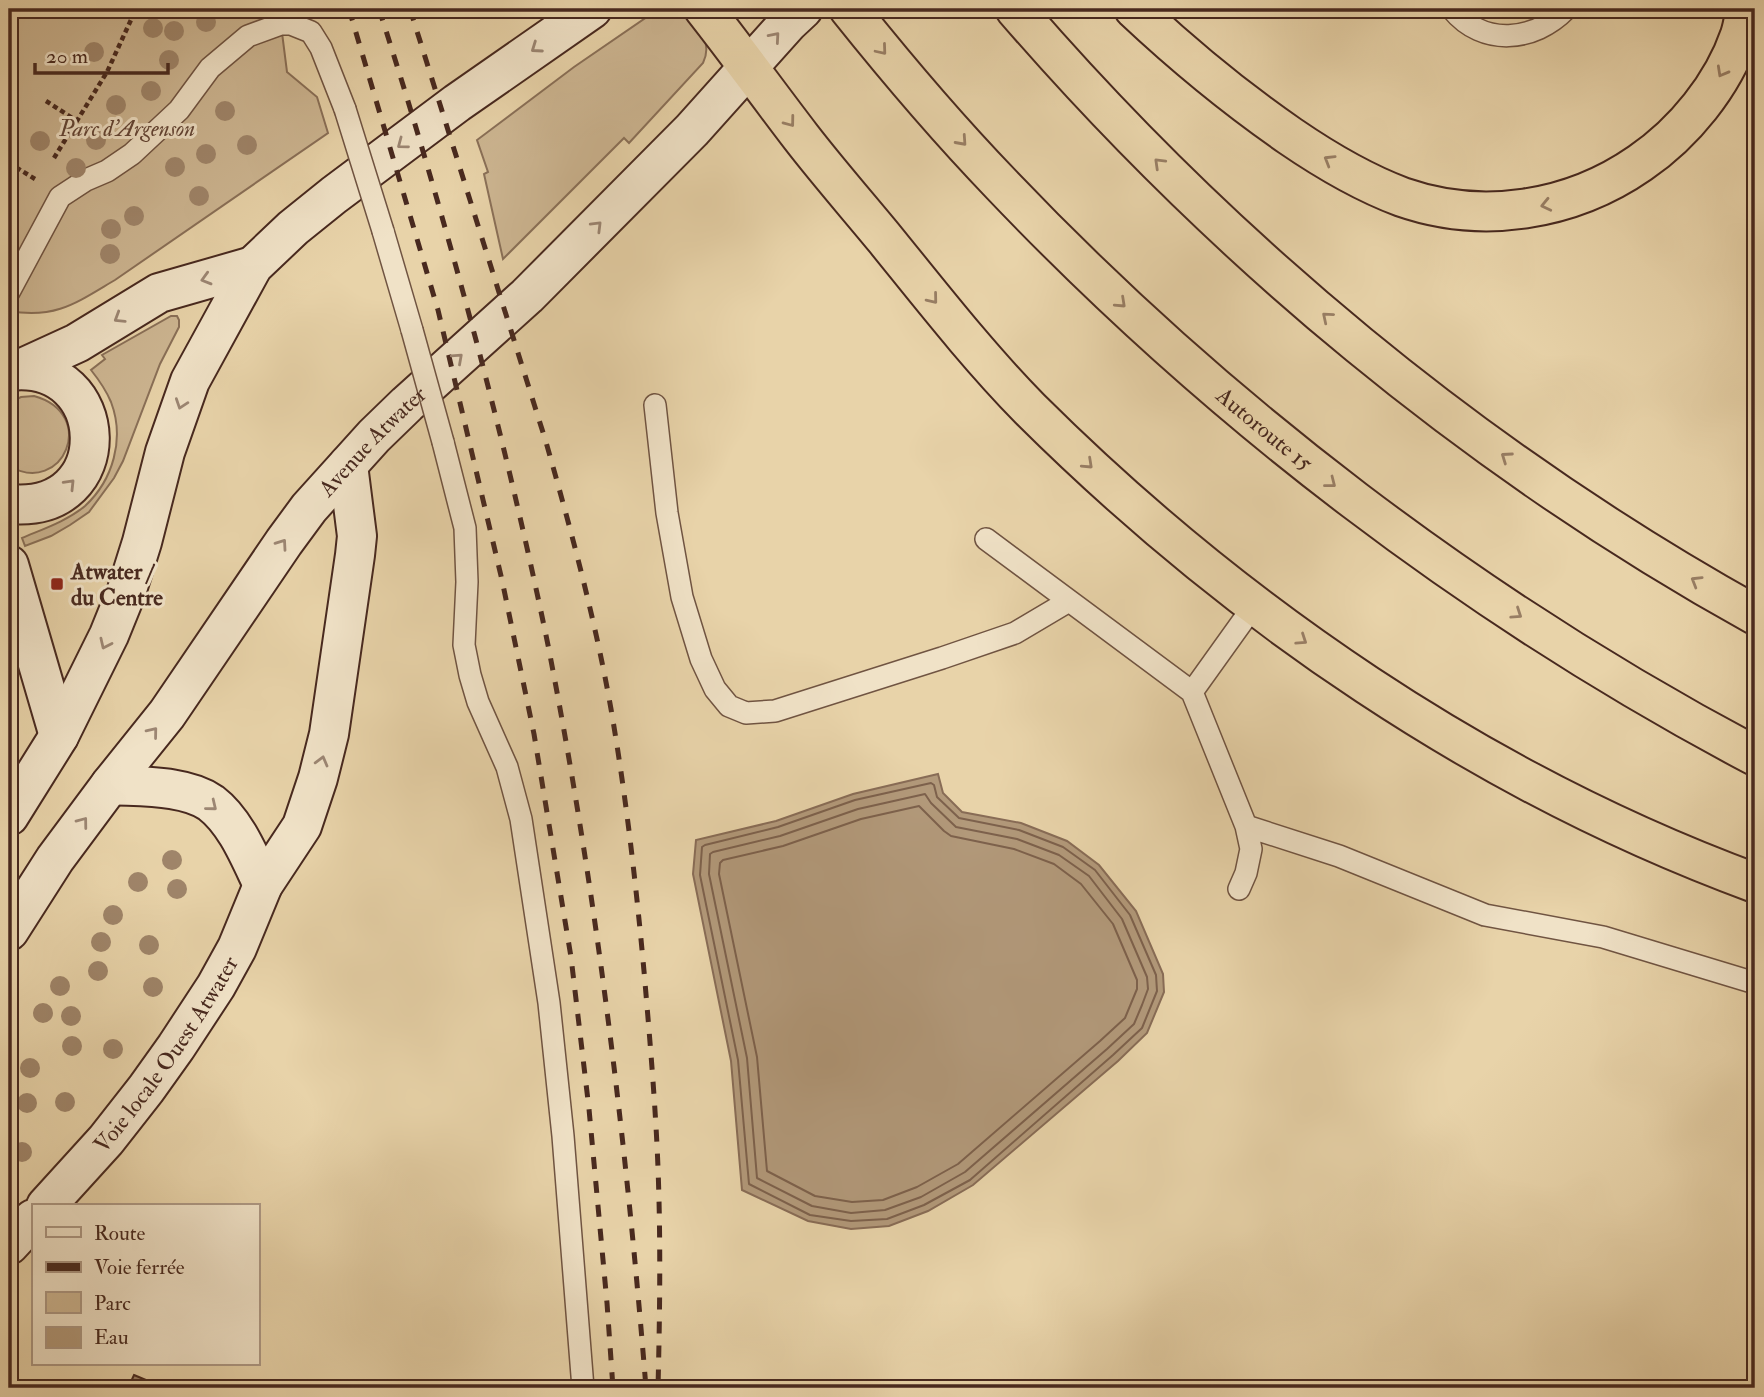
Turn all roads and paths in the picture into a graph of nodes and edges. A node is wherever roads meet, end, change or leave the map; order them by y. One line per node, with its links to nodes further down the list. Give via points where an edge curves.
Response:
1 (136, 9): 13 (path, via 107,72)
2 (592, 9): 17 (main road, one-way to 17, via 334,195)
3 (704, 9): 11 (highway)
4 (803, 9): 11 (main road, Avenue Atwater, one-way to 4)
5 (849, 9): 30 (highway, Autoroute 15, one-way to 30, via 1001,184 1121,304 1220,393 1401,535 1540,630)
6 (1015, 9): 27 (highway, one-way to 6, via 1555,492 1384,365 1136,142)
7 (1134, 9): 10 (highway, one-way to 7, via 1714,87 1695,111 1665,144 1631,170 1590,191 1500,212 1450,208 1402,197 1352,174 1266,120)
8 (1452, 9): 9 (lane, via 1479,30 1507,36 1534,32)
9 (1566, 9)
10 (1747, 27)
11 (749, 67): 21 (main road, Avenue Atwater, one-way to 11, via 407,404 527,296); 26 (highway, one-way to 26, via 965,338 1029,407 1147,517)
12 (46, 101): 13 (path)
13 (77, 121): 14 (path)
14 (52, 161)
15 (9, 163): 16 (path)
16 (40, 182)
17 (253, 266): 19 (main road, one-way to 19, via 159,293 77,343); 29 (main road, one-way to 29, via 190,381 126,593)
18 (9, 292): 42 (lane, bridge, via 60,197 132,155 179,110 210,68 248,36 281,24 311,33 345,109 383,231 465,528 464,645 478,702 507,767 521,819 549,1003)
19 (13, 370): 22 (main road, one-way to 19, via 68,488 87,460 90,427 80,402 64,384 34,371)
20 (655, 405): 25 (lane, via 682,597 701,659 729,706 746,713 775,711 1015,633)
21 (348, 465): 31 (main road, Avenue Atwater, one-way to 21, via 167,714 296,524); 35 (main road, Voie locale Ouest Atwater, one-way to 21, via 302,826 329,734 357,536)
22 (19, 510)
23 (986, 539): 25 (lane)
24 (11, 580): 29 (main road)
25 (1069, 601): 28 (lane)
26 (1255, 604): 28 (lane); 34 (highway, one-way to 34, via 1369,686 1472,750 1592,813)
27 (1755, 615)
28 (1192, 692): 33 (lane)
29 (59, 736): 32 (main road)
30 (1755, 755)
31 (110, 785): 35 (main road, one-way to 35, via 168,789 212,804 229,822); 37 (main road, Avenue Atwater, one-way to 31)
32 (9, 817)
33 (1246, 826): 36 (lane, via 1251,849); 38 (lane, via 1339,856 1485,915 1604,937)
34 (1755, 883)
35 (264, 885): 39 (main road, Voie locale Ouest Atwater, via 216,986 176,1047 106,1140)
36 (1239, 889)
37 (9, 931)
38 (1755, 983)
39 (48, 1204)
40 (32, 1220): 41 (main road)
41 (9, 1245)
42 (583, 1388)

